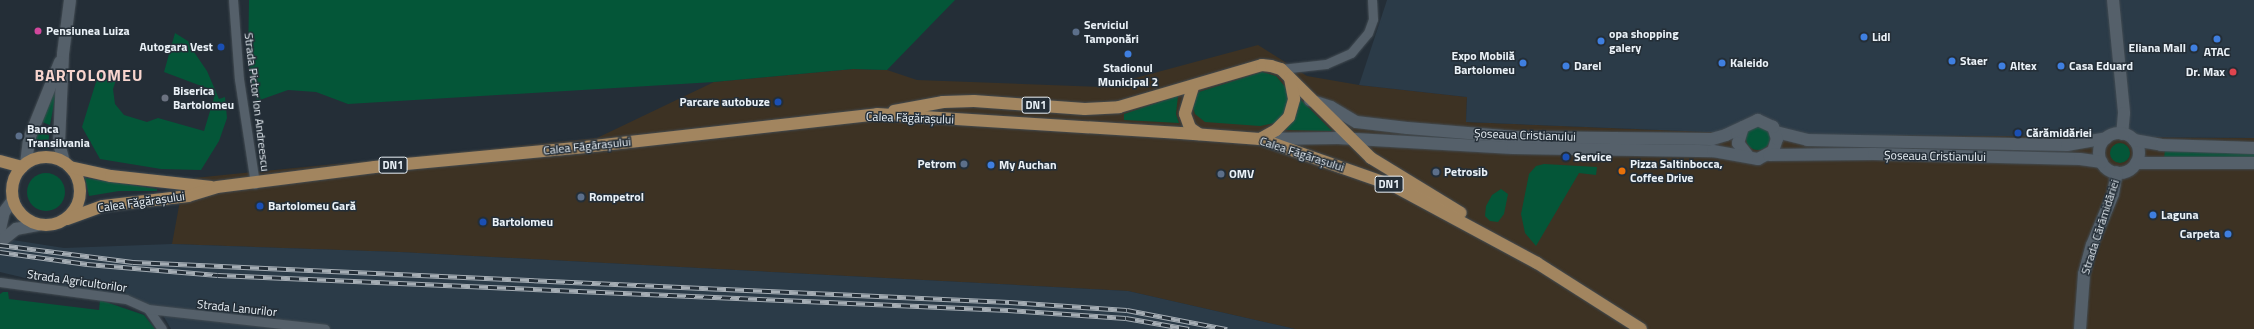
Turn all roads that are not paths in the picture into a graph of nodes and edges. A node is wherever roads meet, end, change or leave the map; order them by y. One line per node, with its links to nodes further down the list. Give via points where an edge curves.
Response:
1 (70, 0): 5 (street)
2 (233, 0): 29 (street, Strada Pictor Ion Andreescu, via 239,79)
3 (1372, 0): 6 (street, via 1373,18 1362,44 1340,60 1314,66)
4 (2113, 0): 14 (street, via 2124,113)
5 (63, 54): 26 (street, via 59,143); 27 (street, via 29,139)
6 (1281, 69): 7 (main road, DN1); 8 (main road, DN1, via 1262,65)
7 (1290, 78): 9 (main road, DN1); 16 (main road, via 1294,99 1289,117 1284,124)
8 (1193, 87): 10 (main road, DN1, via 1137,103 1102,109 974,101 943,102); 13 (main road, via 1185,114 1190,128)
9 (1310, 100): 11 (street, Șoseaua Cristianului, via 1364,124 1516,137 1712,139); 17 (main road, DN1)
10 (876, 114): 13 (main road, Calea Făgărașului / DN1); 29 (main road, Calea Făgărașului / DN1, via 584,147 375,167)
11 (1742, 127): 12 (street, Șoseaua Cristianului, via 1752,121 1763,121); 21 (street, via 1738,142)
12 (1776, 132): 15 (street, Șoseaua Cristianului, via 1807,140 2067,145); 20 (street, via 1776,145)
13 (1199, 134): 16 (main road, Calea Făgărașului / DN1)
14 (2122, 134): 15 (street); 18 (street)
15 (2106, 138): 23 (street, via 2101,147)
16 (1260, 139): 17 (street, Șoseaua Cristianului); 37 (main road, Calea Făgărașului / DN1, via 1394,186)
17 (1350, 139): 21 (street, Șoseaua Cristianului, via 1513,148 1713,151); 37 (main road, Calea Făgărașului / DN1, via 1371,158 1498,235)
18 (2134, 140): 19 (street, via 2161,145); 24 (street, via 2139,151)
19 (2254, 148)
20 (1769, 155): 21 (street, Șoseaua Cristianului, via 1758,158); 23 (street, Șoseaua Cristianului, via 1997,157)
21 (1748, 156)
22 (0, 161): 27 (main road)
23 (2102, 162): 28 (street, via 2106,168)
24 (2136, 163): 25 (street); 28 (street, via 2127,171)
25 (2254, 163)
26 (67, 164): 27 (main road, DN1, via 41,158); 30 (main road, Calea Făgărașului / DN1, via 111,176); 33 (main road, via 76,173 81,189 78,206)
27 (24, 165): 32 (main road, via 14,179)
28 (2117, 172): 43 (street, Strada Cărămidăriei, via 2113,194 2092,245 2084,274)
29 (255, 184): 30 (main road, Calea Făgărașului / DN1)
30 (216, 188): 33 (main road, Calea Făgărașului / DN1, via 188,196 103,206)
31 (0, 190): 32 (main road)
32 (12, 197): 34 (main road, via 20,213); 35 (street, via 4,212)
33 (67, 219): 34 (main road, DN1, via 53,225)
34 (38, 225): 36 (street, via 16,229)
35 (0, 229)
36 (0, 242)
37 (1511, 248): 42 (main road, Calea Făgărașului / DN1)
38 (0, 282): 39 (street, Strada Agricultorilor, via 109,295)
39 (148, 309): 40 (street); 41 (street, Strada Lanurilor)
40 (162, 329)
41 (324, 329)
42 (1641, 329)
43 (2080, 329)

